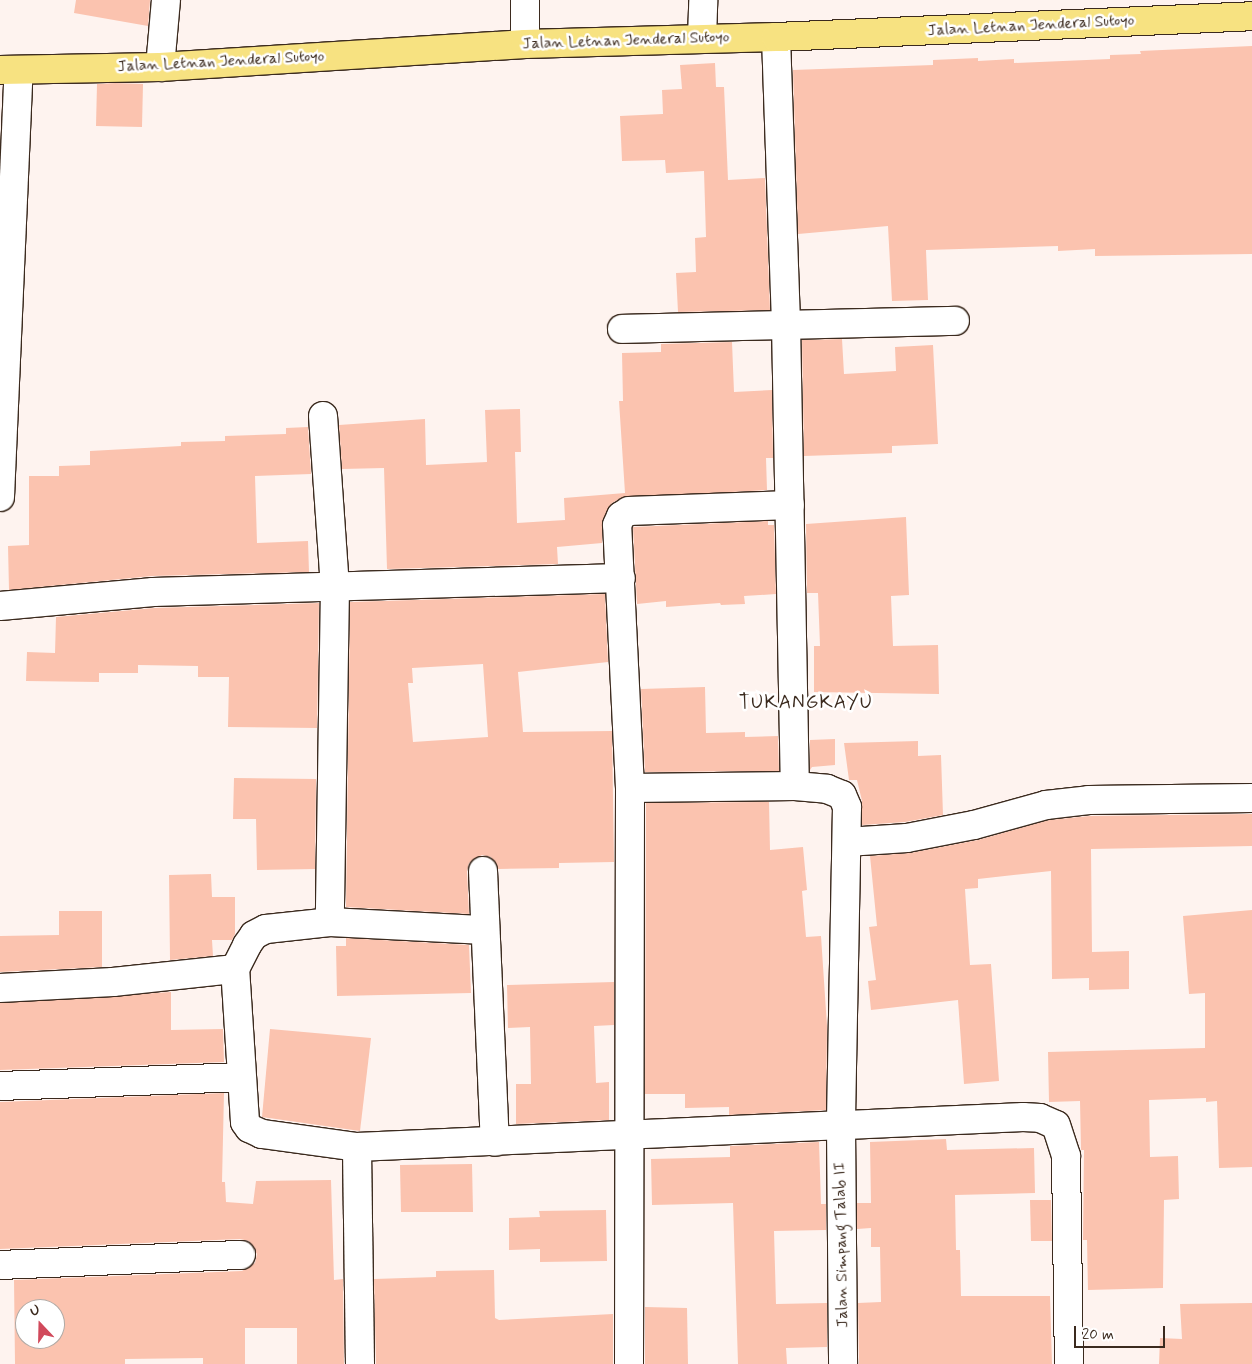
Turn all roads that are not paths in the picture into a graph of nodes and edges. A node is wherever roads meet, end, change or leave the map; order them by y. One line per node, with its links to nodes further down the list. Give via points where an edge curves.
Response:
1 (166, 0): 8 (street)
2 (526, 0): 7 (street)
3 (703, 0): 6 (street)
4 (1252, 16): 5 (main road, Jalan Letnan Jenderal Sutoyo)
5 (776, 37): 6 (main road, Jalan Letnan Jenderal Sutoyo); 11 (street)
6 (702, 38): 7 (main road, Jalan Letnan Jenderal Sutoyo)
7 (525, 44): 8 (main road, Jalan Letnan Jenderal Sutoyo)
8 (160, 67): 9 (main road, Jalan Letnan Jenderal Sutoyo)
9 (10, 70): 14 (street)
10 (955, 321): 11 (street)
11 (786, 324): 12 (street); 15 (street)
12 (622, 329)
13 (323, 416): 17 (street)
14 (0, 498)
15 (790, 504): 16 (street, via 629,511 621,516 617,525); 19 (street)
16 (621, 578): 17 (street); 20 (street)
17 (335, 587): 18 (street, via 153,592); 24 (street)
18 (0, 606)
19 (795, 786): 20 (street); 22 (street, Jalan Simpang Talab II, via 827,789 842,795 847,807)
20 (630, 788): 31 (street)
21 (1252, 798): 22 (street, via 1088,800 1046,805 974,825 907,838)
22 (847, 842): 30 (street, Jalan Simpang Talab II)
23 (483, 871): 25 (street)
24 (330, 922): 25 (street); 26 (street, via 266,929 254,935)
25 (485, 930): 32 (street)
26 (236, 969): 27 (street, via 113,982); 28 (street)
27 (0, 988)
28 (240, 1077): 29 (street); 33 (street, via 242,1115 249,1128 262,1134)
29 (0, 1086)
30 (840, 1127): 31 (street); 38 (street, Jalan Simpang Talab II); 39 (street, via 1023,1117 1040,1118 1056,1125 1066,1156)
31 (629, 1137): 32 (street); 37 (street)
32 (495, 1142): 33 (street)
33 (357, 1147): 36 (street)
34 (241, 1255): 35 (street)
35 (0, 1265)
36 (360, 1364)
37 (629, 1364)
38 (843, 1364)
39 (1069, 1364)

